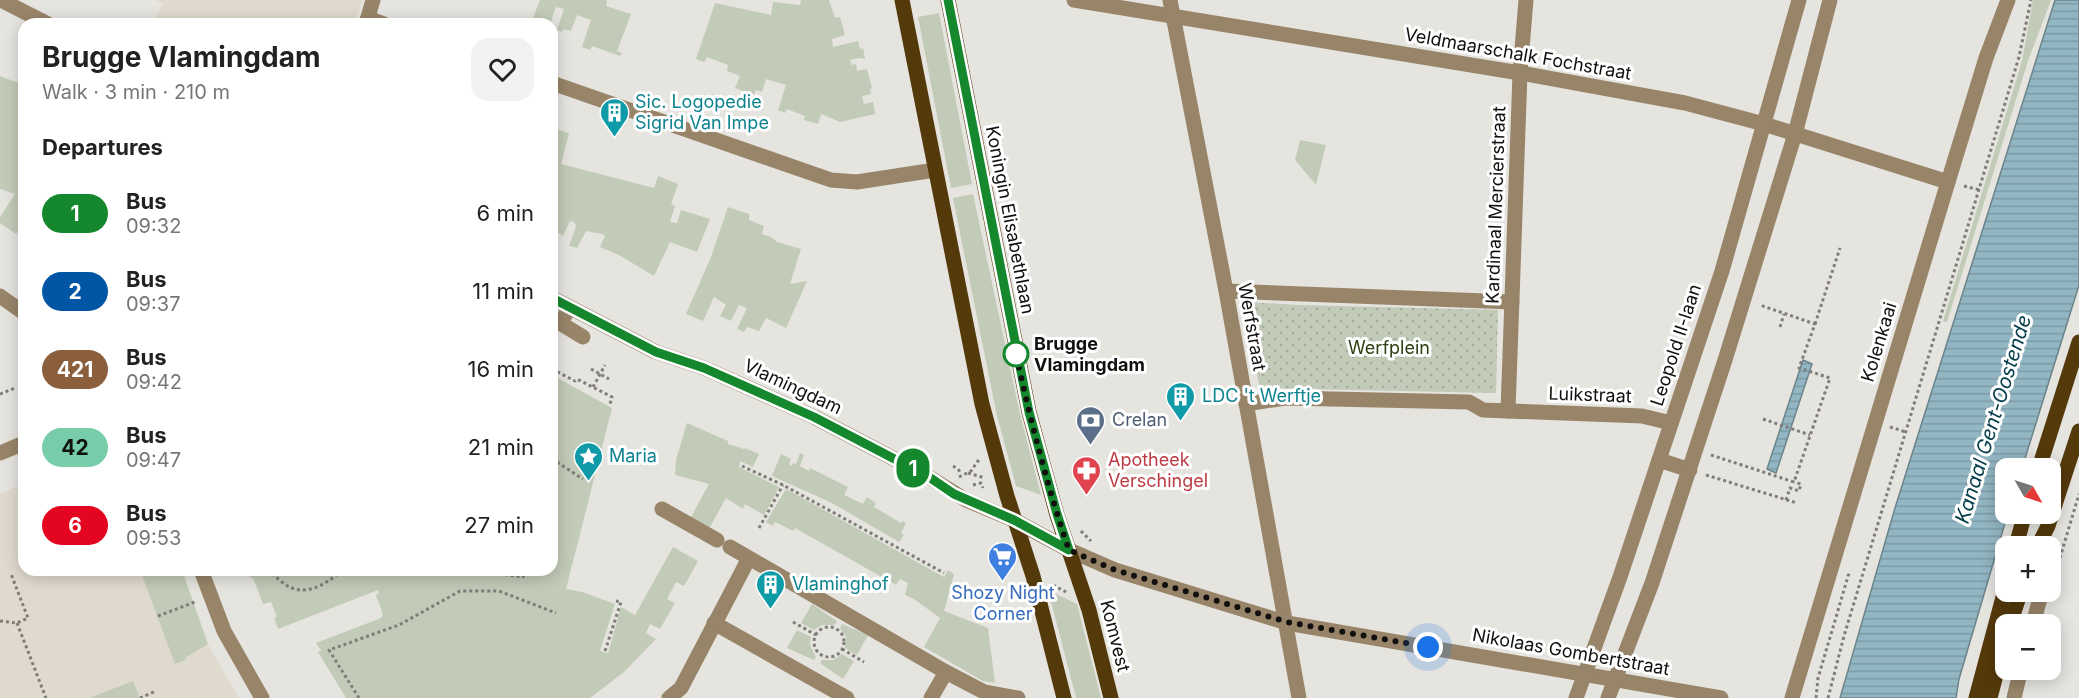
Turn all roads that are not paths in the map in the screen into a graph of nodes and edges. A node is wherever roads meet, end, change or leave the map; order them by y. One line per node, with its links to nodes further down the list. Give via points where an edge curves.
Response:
1 (1, 0): 12 (street)
2 (373, 0): 13 (street)
3 (902, 0): 18 (main road)
4 (948, 0): 44 (main road, Koningin Elisabethlaan, via 1029,412)
5 (1074, 0): 11 (street, Veldmaarschalk Fochstraat)
6 (1170, 0): 11 (street, Werfstraat)
7 (1526, 0): 14 (street, Kardinaal Mercierstraat)
8 (1798, 0): 16 (street, Leopold II-laan)
9 (1830, 0): 17 (street)
10 (2008, 0): 19 (street, Kolenkaai)
11 (1173, 16): 14 (street, Veldmaarschalk Fochstraat); 20 (street, Werfstraat)
12 (36, 18)
13 (368, 18)
14 (1520, 73): 16 (street, Veldmaarschalk Fochstraat, via 1684,103); 23 (street, Kardinaal Mercierstraat)
15 (558, 85): 18 (street, via 831,180 857,182)
16 (1764, 124): 17 (street, Veldmaarschalk Fochstraat); 32 (street, Leopold II-laan, via 1722,271)
17 (1795, 134): 19 (street, Veldmaarschalk Fochstraat); 38 (street)
18 (935, 170): 40 (main road, via 988,427)
19 (1948, 182): 66 (street, Kolenkaai)
20 (1226, 291): 23 (street); 30 (street, Werfstraat)
21 (0, 296): 25 (street)
22 (558, 301): 24 (street, Vlamingdam)
23 (1512, 302): 31 (street, Kardinaal Mercierstraat)
24 (570, 308): 26 (street); 40 (street, Vlamingdam, via 656,352 704,368 814,417 960,497)
25 (18, 309)
26 (558, 319)
27 (558, 322): 28 (street)
28 (583, 337)
29 (2079, 342): 36 (main road)
30 (1246, 404): 31 (street, via 1285,398 1469,402 1483,410); 48 (street, Werfstraat)
31 (1508, 411): 32 (street, Luikstraat, via 1642,417)
32 (1671, 423): 37 (street, Leopold II-laan)
33 (2079, 431): 41 (main road)
34 (18, 446): 35 (street)
35 (0, 453)
36 (2042, 458)
37 (1659, 460): 38 (street); 51 (street, Leopold II-laan)
38 (1690, 470): 52 (street)
39 (662, 509): 45 (street)
40 (1014, 520): 44 (main road); 60 (main road, via 1033,576)
41 (2048, 526): 42 (main road); 43 (street)
42 (2043, 536)
43 (2048, 536)
44 (1069, 550): 48 (street, Nikolaas Gombertstraat, via 1107,567); 61 (main road, Komvest)
45 (748, 560): 49 (street); 50 (street)
46 (203, 576): 55 (street, via 224,631)
47 (2002, 602): 67 (main road)
48 (1287, 622): 51 (street, Nikolaas Gombertstraat); 62 (street, Werfstraat)
49 (714, 623): 56 (street, via 681,688); 57 (street)
50 (946, 672): 58 (street); 59 (street, via 984,692)
51 (1586, 674): 52 (street, Nikolaas Gombertstraat); 63 (street, Leopold II-laan)
52 (1615, 679): 64 (street); 65 (street, Nikolaas Gombertstraat)
53 (1995, 679): 68 (main road)
54 (2018, 680): 69 (street)
55 (262, 698)
56 (669, 698)
57 (847, 698)
58 (931, 698)
59 (1018, 698)
60 (1064, 698)
61 (1111, 698)
62 (1299, 698)
63 (1576, 698)
64 (1608, 698)
65 (1721, 698)
66 (1792, 698)
67 (1976, 698)
68 (1990, 698)
69 (2014, 698)

